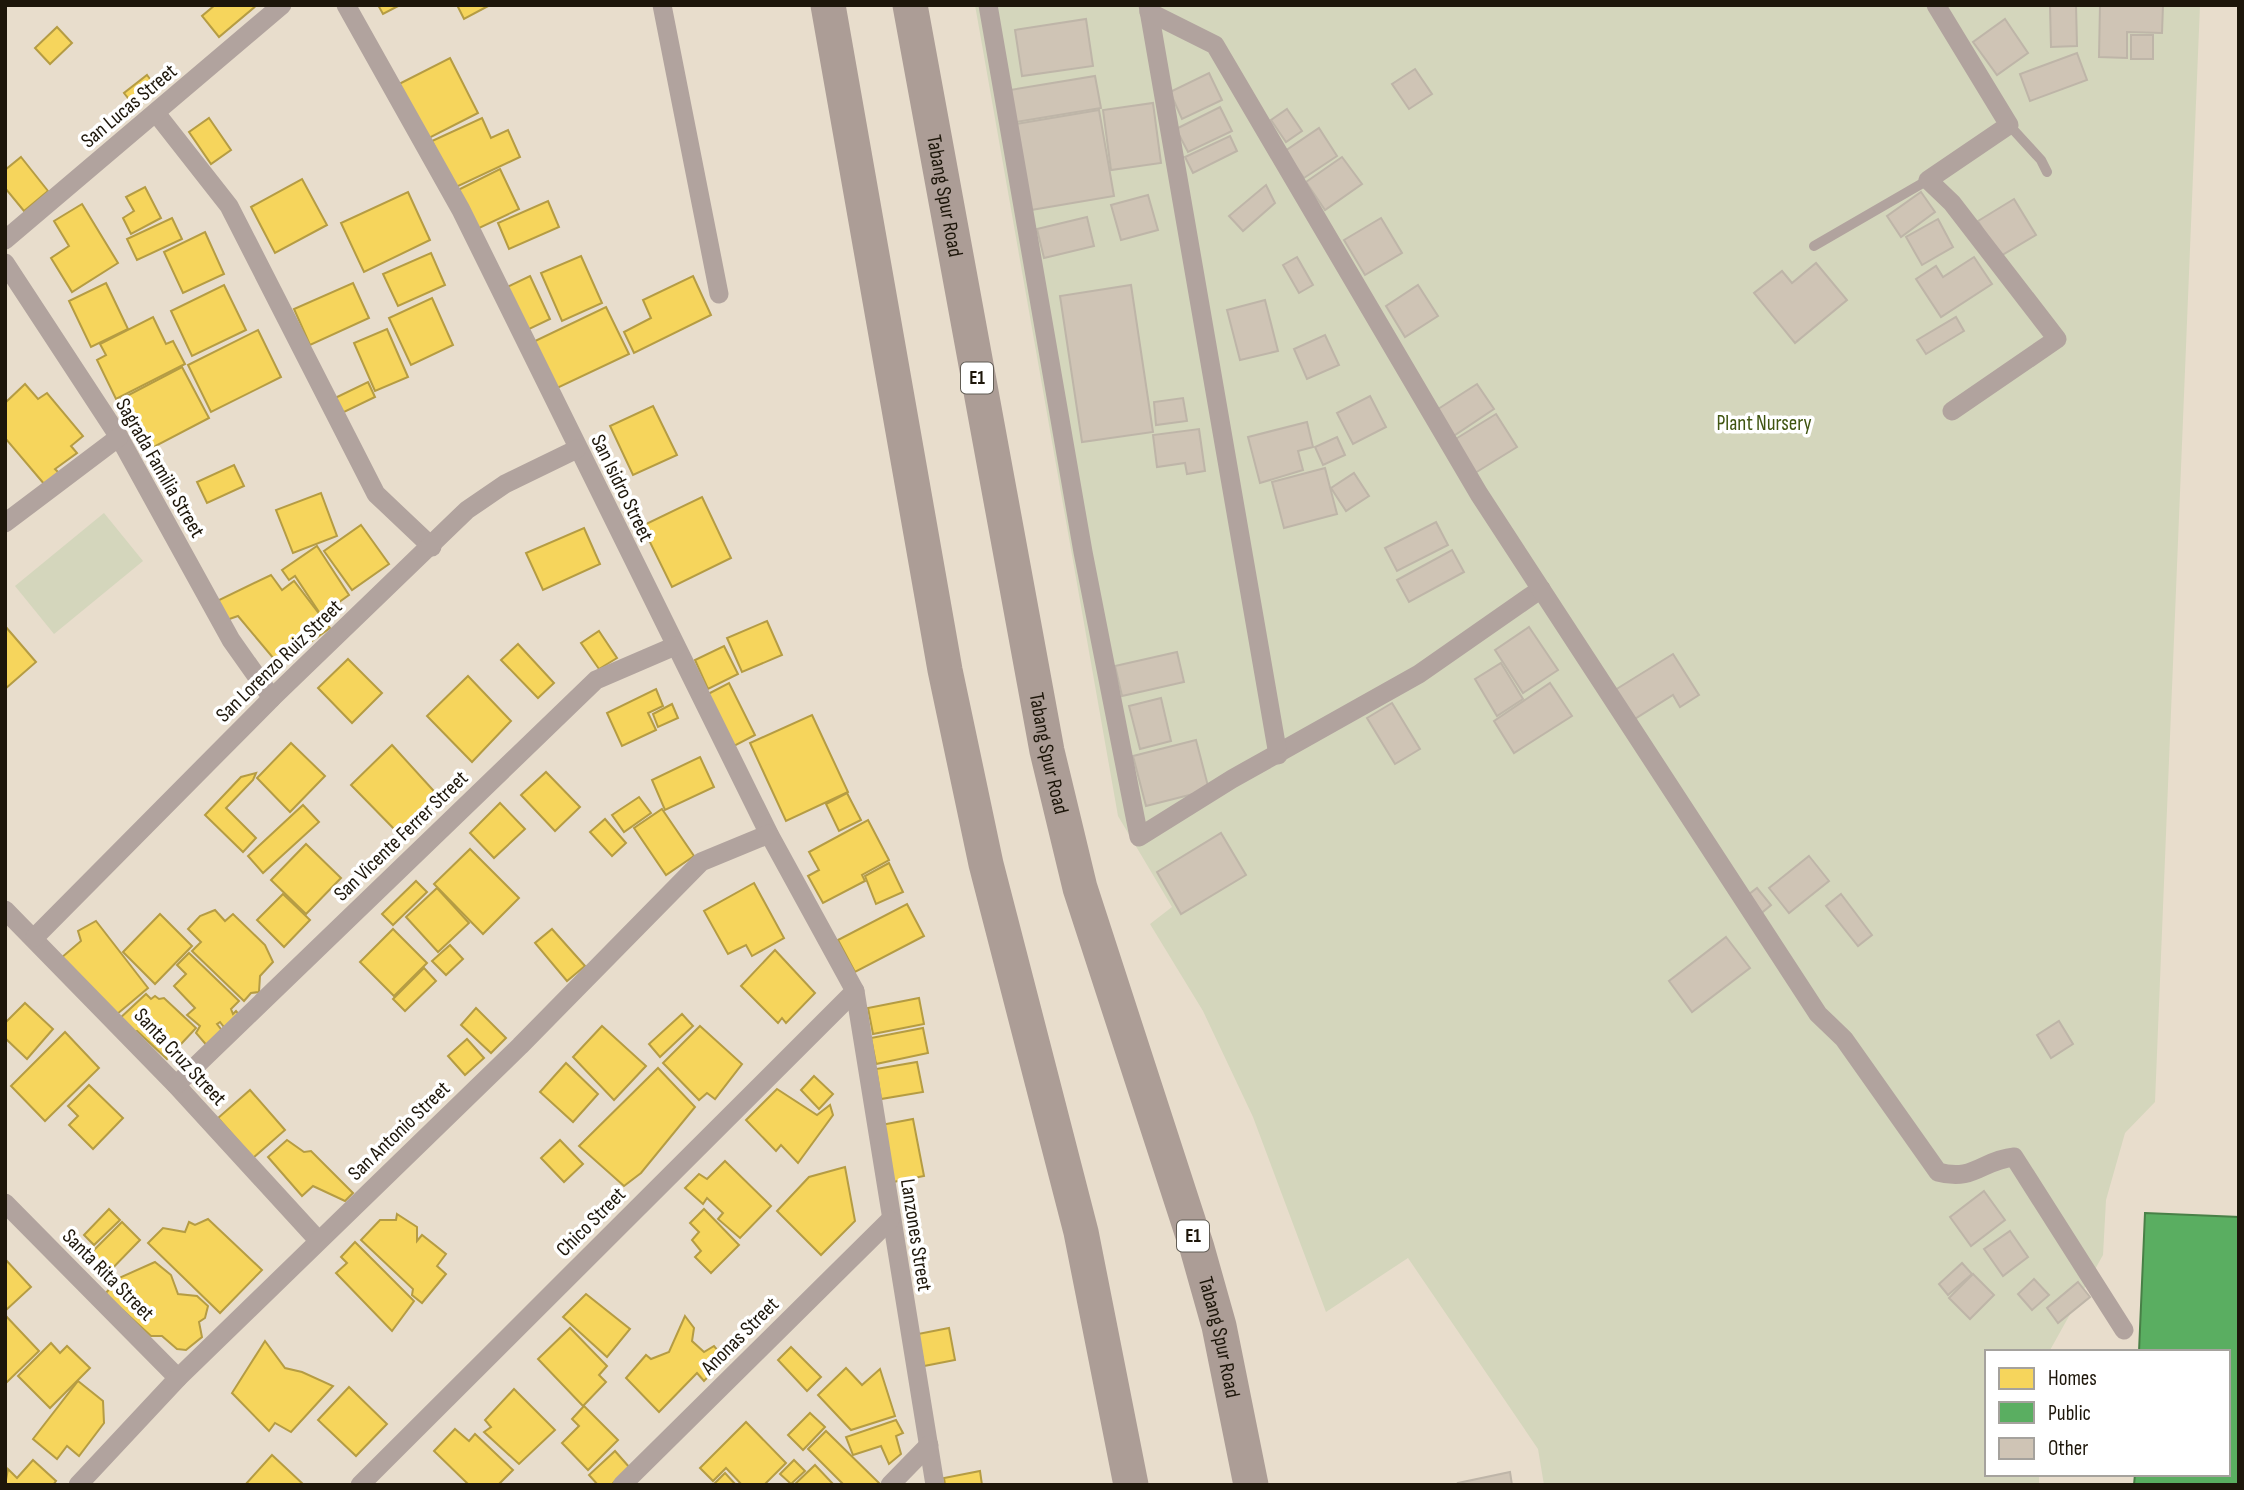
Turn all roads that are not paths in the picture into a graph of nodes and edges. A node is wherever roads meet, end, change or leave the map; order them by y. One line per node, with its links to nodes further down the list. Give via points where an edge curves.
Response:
1 (282, 5): 9 (street, San Lucas Street)
2 (346, 5): 19 (street, San Isidro Street, via 461,210)
3 (662, 5): 16 (street)
4 (828, 5): 42 (highway, via 944,670 986,864 1081,1232)
5 (910, 5): 43 (highway, Tabang Spur Road / E1, via 1047,751 1080,888 1219,1326)
6 (988, 5): 25 (street, via 1083,552 1139,837)
7 (1936, 5): 10 (street)
8 (1148, 8): 22 (street, via 1215,45 1479,494); 25 (street)
9 (156, 113): 13 (street, San Lucas Street); 21 (street, via 229,206 376,494)
10 (2009, 125): 11 (lane); 12 (street)
11 (2047, 172)
12 (1928, 180): 14 (lane); 17 (street, via 1952,203 2057,339)
13 (5, 240)
14 (1814, 246)
15 (5, 263): 18 (street, Sagrada Familia Street)
16 (719, 294)
17 (1952, 411)
18 (119, 437): 20 (street); 24 (street, Sagrada Familia Street, via 231,640)
19 (578, 449): 21 (street, San Lorenzo Ruiz Street, via 505,484 467,510); 23 (street, San Isidro Street)
20 (5, 523)
21 (432, 547): 24 (street, San Lorenzo Ruiz Street)
22 (1541, 589): 25 (street, via 1419,674); 34 (street, via 1818,1014 1844,1039 1924,1155 1938,1172 1956,1177 1973,1174 1996,1159 2014,1157)
23 (675, 646): 26 (street, San Isidro Street); 30 (street, San Vicente Ferrer Street, via 596,680)
24 (272, 698): 28 (street, San Lorenzo Ruiz Street)
25 (1278, 755)
26 (769, 834): 29 (street, San Isidro Street); 33 (street, San Antonio Street, via 701,862 520,1046)
27 (5, 910): 28 (street, Santa Cruz Street)
28 (35, 937): 30 (street, Santa Cruz Street)
29 (855, 991): 32 (street, Lanzones Street); 38 (street, Chico Street)
30 (176, 1085): 33 (street, Santa Cruz Street)
31 (5, 1203): 35 (street, Santa Rita Street)
32 (890, 1220): 36 (street, Lanzones Street); 39 (street, Anonas Street)
33 (318, 1240): 35 (street, San Antonio Street)
34 (2124, 1330)
35 (178, 1378): 37 (street, San Antonio Street)
36 (929, 1445): 40 (street); 41 (street, Lanzones Street)
37 (78, 1485)
38 (360, 1485)
39 (622, 1485)
40 (890, 1485)
41 (935, 1485)
42 (1131, 1485)
43 (1251, 1485)

